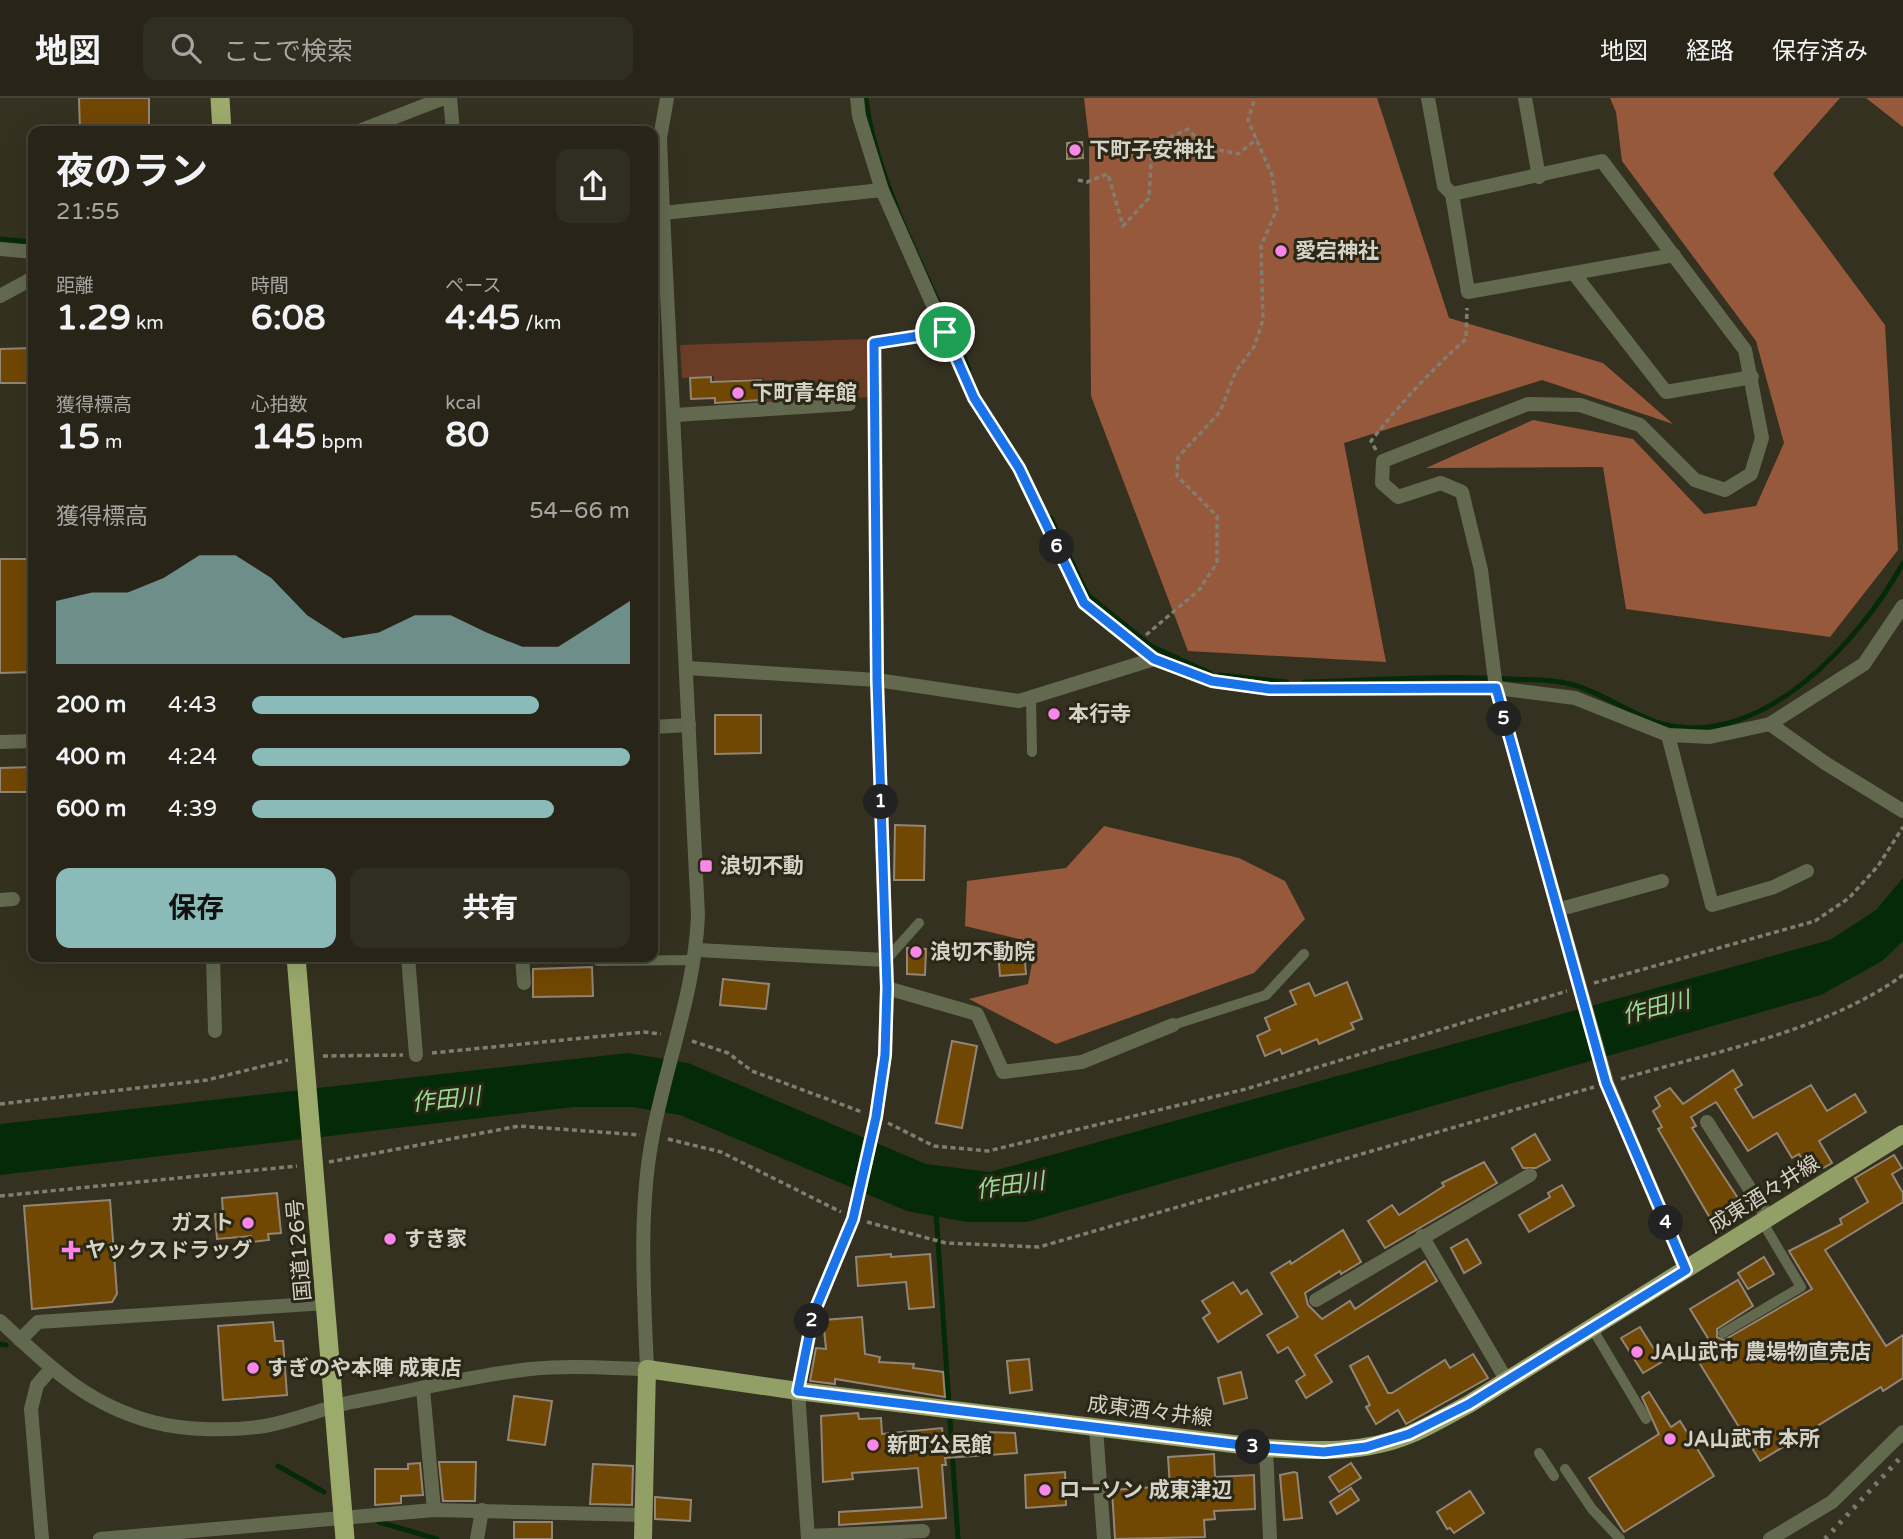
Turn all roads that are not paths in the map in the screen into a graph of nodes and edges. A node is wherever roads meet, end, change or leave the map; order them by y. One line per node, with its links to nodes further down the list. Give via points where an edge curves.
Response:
1 (220, 98): 9 (highway)
2 (444, 98): 8 (street)
3 (450, 98): 11 (street)
4 (667, 98): 15 (street, via 660,138)
5 (857, 98): 13 (street)
6 (1428, 98): 14 (street, via 1444,186)
7 (1525, 98): 12 (street)
8 (410, 105): 10 (street)
9 (222, 126)
10 (369, 126)
11 (453, 126)
12 (1539, 177): 14 (street); 18 (street, via 1602,161)
13 (882, 190): 15 (street); 22 (street)
14 (1452, 194): 19 (street, via 1468,292)
15 (663, 213): 25 (street)
16 (0, 250): 17 (street)
17 (28, 252)
18 (1674, 255): 19 (street); 23 (street, via 1745,351)
19 (1575, 275): 23 (street, via 1666,392)
20 (28, 281): 21 (street)
21 (0, 296)
22 (945, 332): 27 (street, via 974,398 1019,468 1084,603); 29 (street, via 874,343)
23 (1752, 377): 30 (street, via 1762,438 1751,474 1726,490 1695,480 1640,425 1580,405 1528,404 1383,461 1381,483 1398,497 1441,483 1462,492 1481,570)
24 (849, 404): 25 (street)
25 (675, 415): 28 (street)
26 (1903, 606): 32 (street, via 1864,664)
27 (1154, 659): 30 (street, via 1212,681 1270,689); 31 (street)
28 (687, 668): 29 (street); 33 (street)
29 (877, 680): 31 (street, via 1019,701); 47 (street)
30 (1495, 681): 35 (street, via 1575,698); 42 (street)
31 (1031, 698): 38 (lane)
32 (1770, 724): 35 (street, via 1710,737); 39 (street)
33 (689, 725): 34 (street); 45 (street)
34 (658, 727)
35 (1668, 735): 40 (street, via 1712,905 1774,887)
36 (28, 741): 37 (street)
37 (0, 742)
38 (1032, 752)
39 (1903, 811)
40 (1807, 871)
41 (1662, 881): 42 (street)
42 (1557, 911): 62 (street, via 1606,1083)
43 (919, 923): 47 (lane)
44 (1304, 954): 54 (lane, via 1266,995)
45 (696, 955): 46 (lane); 47 (street); 69 (street, via 653,1136 644,1282)
46 (658, 957)
47 (886, 960): 53 (street)
48 (213, 962): 55 (street)
49 (296, 962): 64 (highway, 国道126号)
50 (408, 962): 56 (street)
51 (522, 962): 52 (street)
52 (524, 983)
53 (887, 988): 54 (street, via 977,1014 1003,1072 1082,1062); 73 (street, via 885,1055 876,1117 853,1219 813,1315)
54 (1173, 1025)
55 (215, 1031)
56 (416, 1055)
57 (1707, 1122): 60 (street)
58 (1901, 1139): 60 (main road, 成東酒々井線)
59 (1530, 1175): 61 (street)
60 (1766, 1221): 62 (main road, 成東酒々井線); 67 (lane, via 1801,1287)
61 (1422, 1236): 63 (street); 71 (street)
62 (1686, 1270): 66 (main road, 成東酒々井線)
63 (1316, 1300)
64 (326, 1303): 68 (street, via 38,1322); 74 (highway, 国道126号)
65 (0, 1321): 68 (street)
66 (1592, 1328): 71 (main road, 成東酒々井線); 75 (lane)
67 (1723, 1333)
68 (20, 1340): 70 (street)
69 (647, 1369): 72 (street, via 530,1369); 73 (main road, 成東酒々井線); 85 (main road)
70 (50, 1370): 74 (street, via 125,1413 169,1425 265,1426); 89 (street, via 37,1385 31,1409)
71 (1507, 1381): 78 (main road, 成東酒々井線, via 1409,1434 1366,1447 1324,1452)
72 (423, 1389): 74 (street); 82 (street)
73 (798, 1391): 76 (main road, 成東酒々井線); 88 (street)
74 (333, 1406): 84 (highway, 国道126号)
75 (1646, 1419)
76 (1096, 1428): 78 (main road, 成東酒々井線); 94 (street)
77 (1903, 1432): 87 (street, via 1832,1502)
78 (1266, 1448): 95 (street)
79 (1539, 1453): 81 (lane)
80 (1564, 1469): 96 (lane)
81 (1554, 1476)
82 (434, 1510): 83 (street); 84 (street)
83 (482, 1510): 85 (street); 92 (street)
84 (343, 1516): 90 (street); 91 (highway, 国道126号)
85 (644, 1516): 93 (main road)
86 (923, 1531): 88 (street)
87 (1773, 1536)
88 (808, 1537)
89 (42, 1539)
90 (100, 1539)
91 (345, 1539)
92 (477, 1539)
93 (643, 1539)
94 (1104, 1539)
95 (1270, 1539)
96 (1620, 1539)

